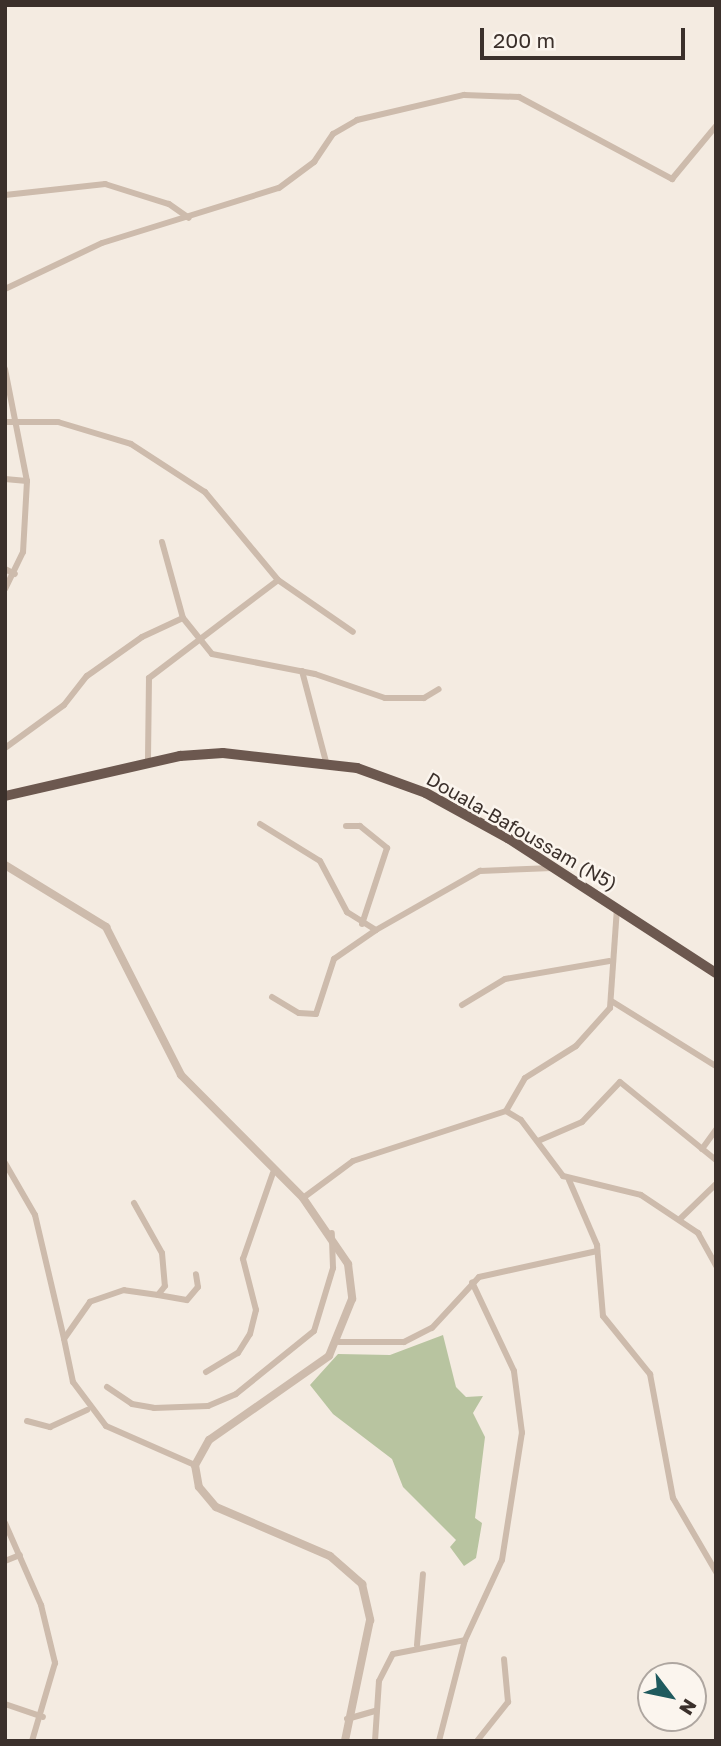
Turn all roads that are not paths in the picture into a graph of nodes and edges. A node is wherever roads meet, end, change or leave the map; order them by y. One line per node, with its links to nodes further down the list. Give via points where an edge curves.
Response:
1 (716, 126): 3 (street, via 672,179 519,97 484,91 357,120 334,134 290,183)
2 (5, 195): 3 (street, via 106,184 169,204)
3 (189, 218): 4 (street, via 102,243)
4 (5, 289)
5 (5, 369): 6 (street)
6 (19, 421): 7 (street); 9 (street); 13 (street, via 78,426 131,444 205,492)
7 (5, 422)
8 (5, 480): 9 (street)
9 (27, 481): 12 (street, via 23,552)
10 (162, 542): 15 (street)
11 (5, 569): 12 (street)
12 (15, 574): 14 (street)
13 (278, 580): 16 (street); 17 (street)
14 (5, 589)
15 (183, 618): 17 (street); 20 (street, via 142,637 87,676 64,705)
16 (353, 632)
17 (196, 638): 18 (street, via 220,656); 21 (street, via 149,678)
18 (302, 671): 19 (street, via 385,698 424,698); 22 (street)
19 (439, 689)
20 (5, 748)
21 (148, 759): 22 (highway, Douala-Bafoussam (N5), via 223,753); 23 (highway, Douala-Bafoussam (N5))
22 (327, 762): 27 (highway, Douala-Bafoussam (N5), via 426,793)
23 (5, 796)
24 (260, 824): 29 (street, via 320,861 331,873 342,905)
25 (346, 826): 29 (street, via 360,826 387,848)
26 (5, 865): 43 (street, via 106,927 181,1075)
27 (554, 867): 28 (highway, Douala-Bafoussam (N5)); 30 (street, via 481,871)
28 (617, 906): 31 (street); 32 (highway, Douala-Bafoussam (N5))
29 (362, 924): 30 (street)
30 (376, 930): 33 (street, via 334,959 316,1013 299,1013)
31 (609, 961): 34 (street); 35 (street, via 505,979)
32 (716, 974)
33 (272, 997)
34 (613, 1002): 36 (street); 37 (street, via 576,1046 525,1078)
35 (462, 1005)
36 (716, 1066)
37 (506, 1111): 39 (street); 46 (street, via 352,1161)
38 (716, 1130): 40 (street)
39 (538, 1141): 40 (street, via 582,1122 620,1082); 44 (street)
40 (702, 1149): 41 (street)
41 (716, 1160)
42 (5, 1163): 55 (street, via 35,1215)
43 (273, 1173): 46 (street); 57 (street, via 243,1259 256,1310 250,1334 238,1353)
44 (569, 1180): 48 (street, via 622,1186); 50 (street)
45 (716, 1184): 48 (street)
46 (303, 1198): 49 (street)
47 (134, 1203): 54 (street, via 166,1265)
48 (680, 1219): 51 (street, via 698,1233)
49 (332, 1233): 56 (street, via 352,1281); 58 (street, via 330,1282 314,1331 236,1394 208,1406 154,1408 132,1404)
50 (597, 1251): 53 (street); 65 (street, via 603,1316 650,1374 673,1498)
51 (716, 1266)
52 (196, 1274): 54 (street, via 198,1287 187,1300)
53 (472, 1282): 56 (street, via 440,1321 413,1339 382,1347); 67 (street, via 514,1371 523,1417 502,1560)
54 (158, 1296): 55 (street, via 124,1290 100,1295)
55 (64, 1339): 59 (street, via 73,1382)
56 (339, 1342): 61 (street, via 307,1376 209,1440)
57 (206, 1372)
58 (107, 1387)
59 (88, 1410): 60 (street, via 50,1427); 61 (street, via 125,1437)
60 (27, 1421)
61 (195, 1465): 73 (street, via 199,1487 216,1507 330,1556 362,1584 370,1620)
62 (5, 1523): 63 (street)
63 (20, 1555): 64 (street); 72 (street, via 52,1640 55,1663)
64 (5, 1561)
65 (716, 1572)
66 (422, 1574): 68 (street)
67 (465, 1640): 68 (street); 77 (street)
68 (417, 1645): 71 (street, via 386,1664)
69 (504, 1659): 78 (street, via 508,1702)
70 (5, 1704): 72 (street)
71 (375, 1711): 73 (street); 76 (street)
72 (43, 1717): 74 (street)
73 (347, 1719): 75 (street)
74 (32, 1741)
75 (345, 1741)
76 (375, 1741)
77 (439, 1741)
78 (477, 1741)

